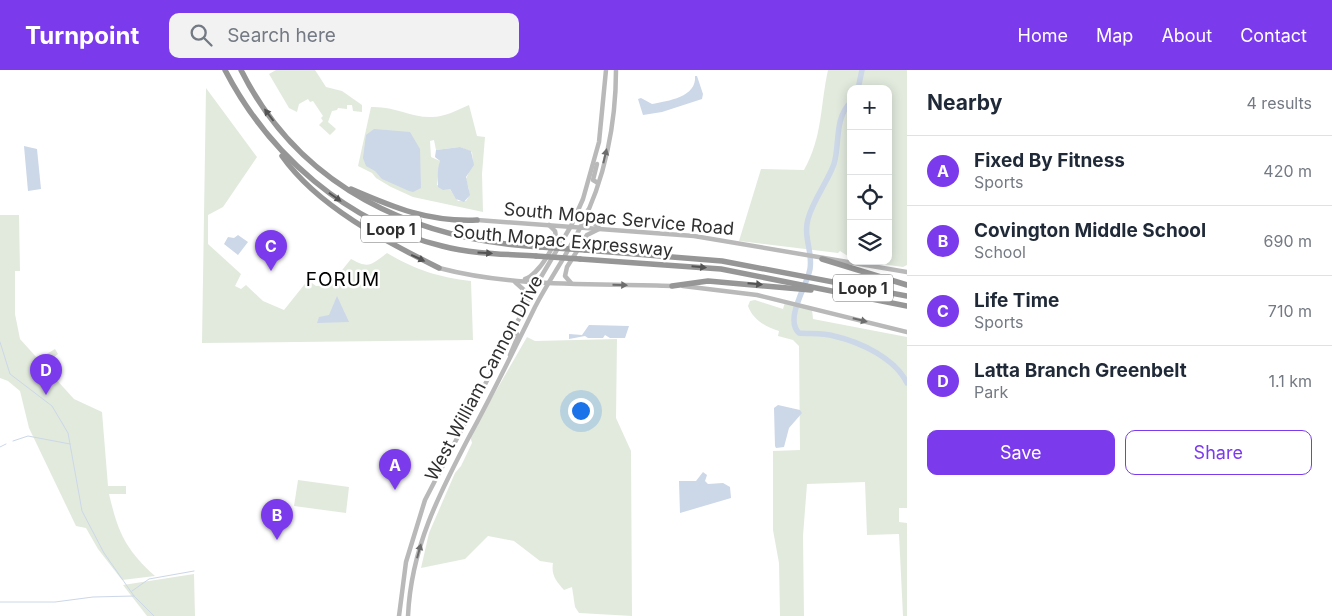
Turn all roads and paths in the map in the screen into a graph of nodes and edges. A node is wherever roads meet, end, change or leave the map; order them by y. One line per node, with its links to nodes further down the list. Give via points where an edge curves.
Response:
1 (225, 70): 7 (highway, South Mopac Expressway / Loop 1)
2 (241, 70): 9 (highway, South Mopac Expressway / Loop 1, one-way to 2, via 308,158 277,126)
3 (606, 70): 5 (main road, West William Cannon Drive)
4 (616, 70): 6 (main road, West William Cannon Drive)
5 (605, 98): 6 (main road); 8 (main road, West William Cannon Drive)
6 (614, 99): 10 (main road, West William Cannon Drive, one-way to 6, via 610,136)
7 (272, 142): 18 (highway, one-way to 18, via 296,173 334,206 382,239); 25 (highway, South Mopac Expressway / Loop 1, one-way to 25, bridge, via 325,190 352,208 424,242 461,250 714,269)
8 (598, 148): 10 (main road, via 594,180); 14 (main road, West William Cannon Drive)
9 (340, 184): 12 (highway, via 414,214 444,220); 28 (highway, South Mopac Expressway / Loop 1, bridge, via 371,204 428,229 479,241 690,257)
10 (598, 184): 11 (main road, West William Cannon Drive)
11 (588, 210): 15 (main road, West William Cannon Drive); 16 (main road, via 591,220)
12 (477, 220): 13 (main road, South Mopac Service Road)
13 (548, 224): 14 (main road, South Mopac Service Road); 20 (main road, via 555,230 556,239 536,273)
14 (571, 226): 15 (main road, South Mopac Service Road); 22 (main road, West William Cannon Drive)
15 (581, 227): 16 (main road, South Mopac Service Road); 23 (main road, West William Cannon Drive)
16 (600, 229): 17 (main road, South Mopac Service Road, via 694,236); 24 (main road, via 587,235 567,267 565,276)
17 (822, 258): 19 (main road, South Mopac Service Road); 26 (highway)
18 (439, 268): 21 (main road)
19 (907, 272)
20 (521, 280): 21 (main road); 22 (main road)
21 (514, 281): 30 (main road, via 526,293)
22 (538, 282): 23 (main road); 30 (main road, West William Cannon Drive)
23 (549, 283): 24 (main road); 33 (main road, West William Cannon Drive)
24 (572, 283): 27 (main road, one-way to 27)
25 (785, 284): 27 (highway, one-way to 25, via 708,281); 29 (highway, Loop 1)
26 (907, 284)
27 (672, 286): 32 (main road, one-way to 32, via 709,288 785,302)
28 (907, 296)
29 (907, 306)
30 (525, 307): 31 (main road, West William Cannon Drive)
31 (515, 331): 33 (main road, via 518,335); 34 (main road, West William Cannon Drive)
32 (907, 332)
33 (508, 364): 35 (main road, West William Cannon Drive)
34 (425, 500): 35 (main road); 36 (main road, West William Cannon Drive)
35 (434, 504): 37 (main road, West William Cannon Drive, one-way to 35)
36 (403, 576): 37 (main road); 38 (main road, West William Cannon Drive)
37 (412, 578): 39 (main road, West William Cannon Drive)
38 (399, 616)
39 (408, 616)

